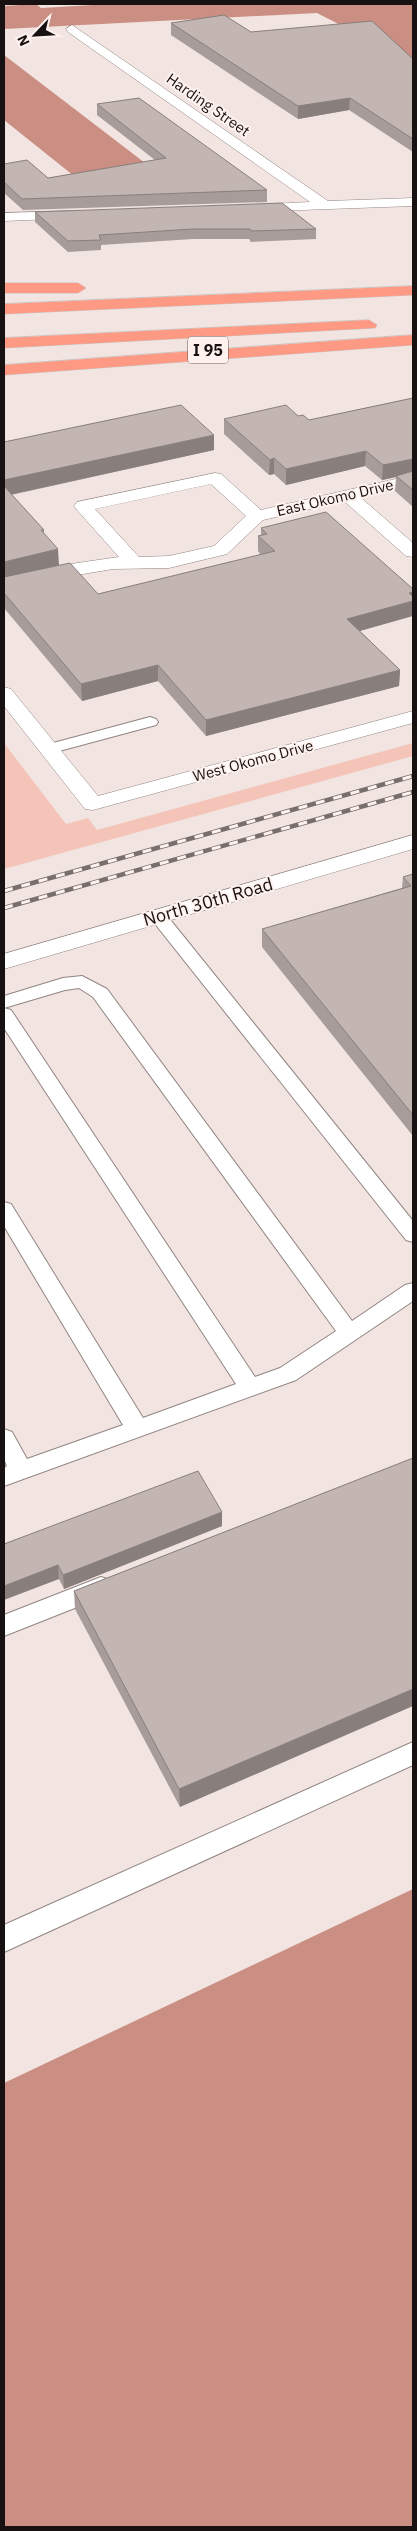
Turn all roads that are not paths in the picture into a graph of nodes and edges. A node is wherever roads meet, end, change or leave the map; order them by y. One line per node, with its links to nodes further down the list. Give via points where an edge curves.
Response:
1 (72, 30): 3 (street, Harding Street)
2 (413, 202): 3 (street)
3 (325, 206): 4 (street)
4 (237, 209)
5 (82, 214): 6 (street)
6 (4, 217)
7 (149, 287): 11 (highway, via 274,286)
8 (4, 288): 9 (highway)
9 (91, 288)
10 (413, 290): 11 (highway)
11 (392, 291): 12 (highway)
12 (4, 309)
13 (233, 314): 14 (highway)
14 (4, 324)
15 (384, 325): 17 (highway)
16 (413, 340): 18 (highway, I 95); 19 (highway)
17 (4, 343)
18 (4, 360)
19 (4, 370)
20 (413, 480): 21 (street, East Okomo Drive)
21 (347, 495): 22 (street, East Okomo Drive); 23 (street)
22 (257, 516): 24 (street, East Okomo Drive, via 220,550 169,562); 24 (street, East Okomo Drive, via 215,478 83,506)
23 (413, 552)
24 (133, 562): 25 (street, East Okomo Drive, via 77,569)
25 (4, 586)
26 (4, 693): 29 (street)
27 (413, 717): 29 (street, West Okomo Drive, via 93,804)
28 (150, 722): 29 (lane)
29 (48, 749)
30 (413, 842): 31 (street, North 30th Road)
31 (158, 916): 32 (street, North 30th Road); 36 (lane)
32 (4, 962)
33 (4, 1002): 38 (lane, via 63,984 82,982 100,992)
34 (4, 1014): 39 (lane)
35 (4, 1209): 40 (lane)
36 (413, 1235)
37 (413, 1291): 38 (lane)
38 (349, 1333): 39 (lane, via 288,1374)
39 (250, 1388): 40 (lane)
40 (137, 1428): 42 (lane)
41 (4, 1438): 42 (lane)
42 (12, 1474)
43 (122, 1578): 44 (lane)
44 (4, 1626)
45 (413, 1753): 46 (lane)
46 (4, 1939)

